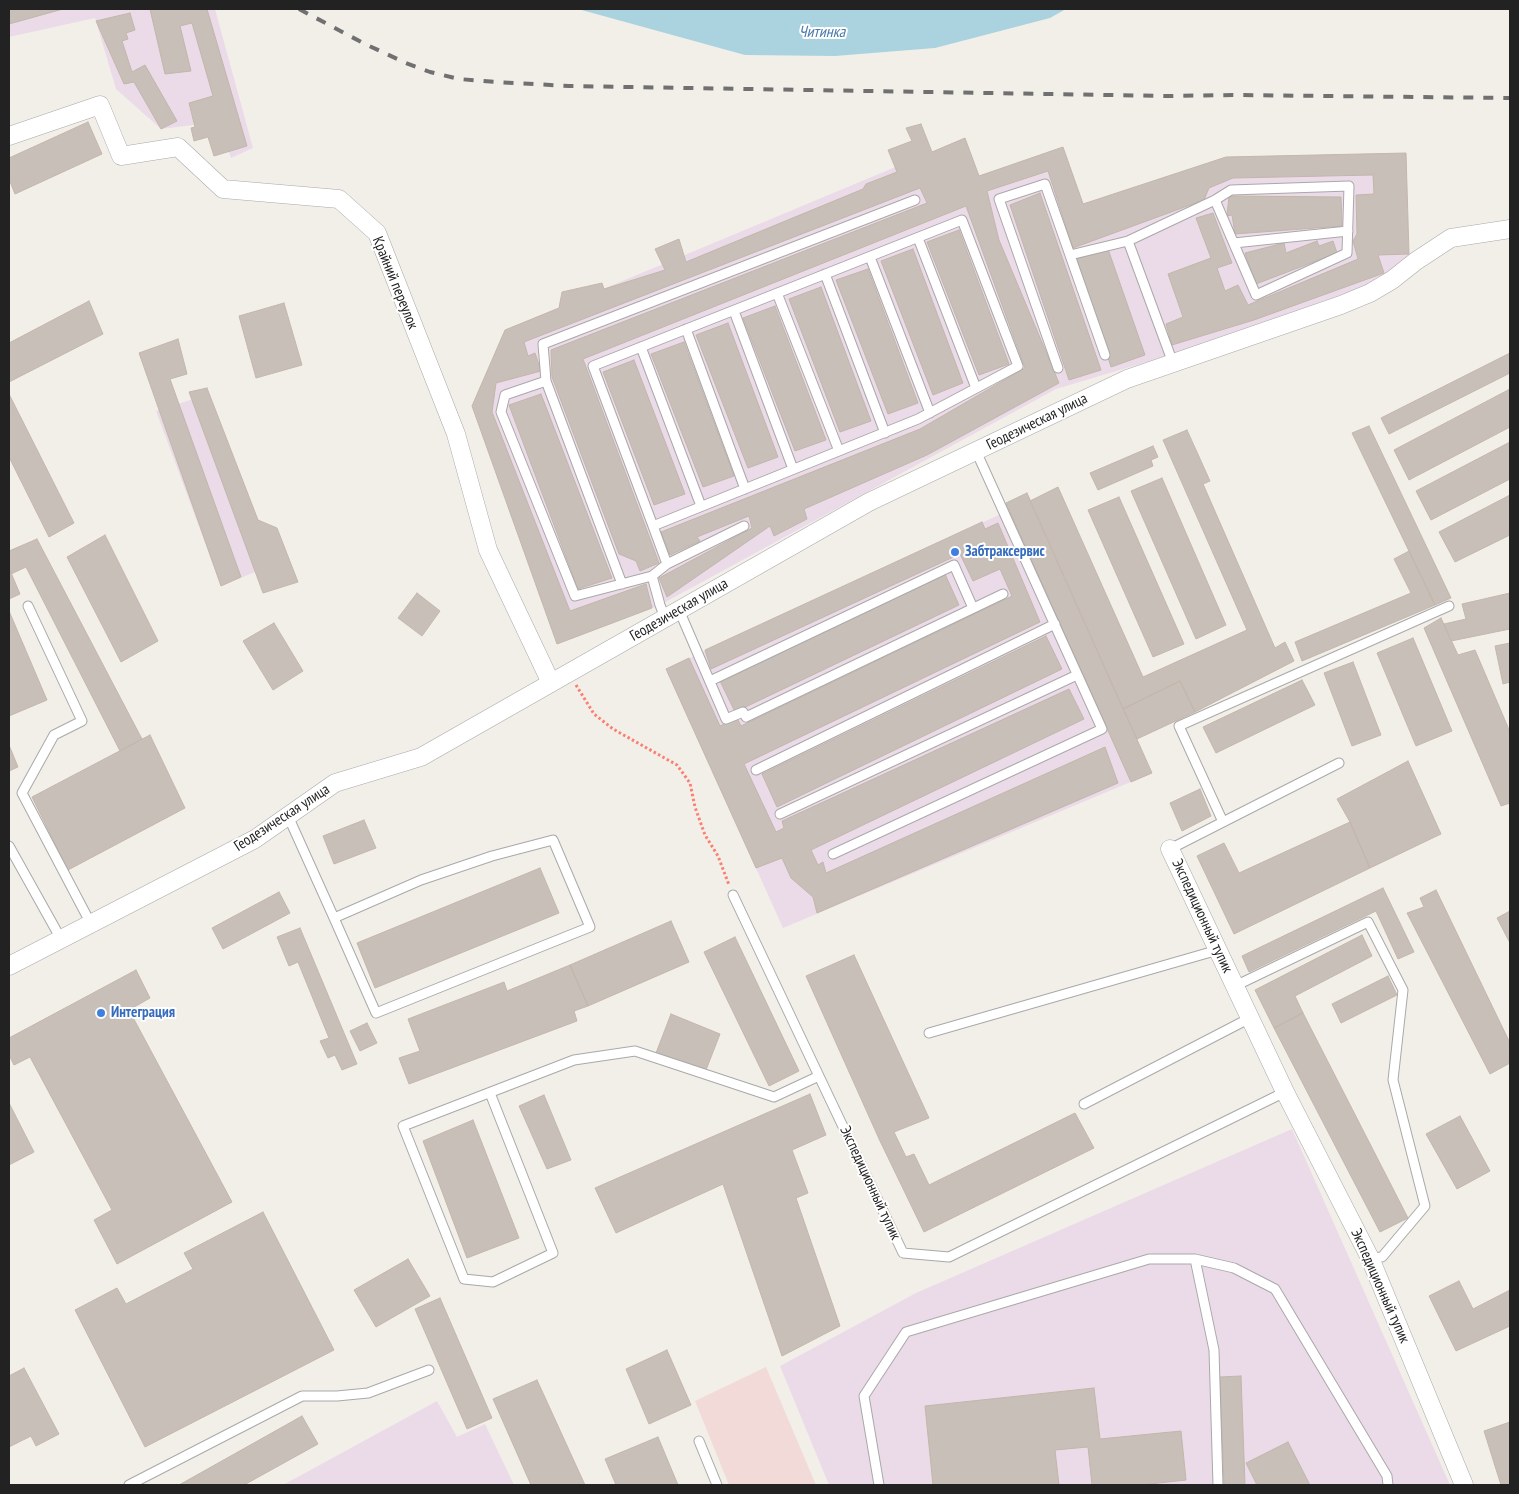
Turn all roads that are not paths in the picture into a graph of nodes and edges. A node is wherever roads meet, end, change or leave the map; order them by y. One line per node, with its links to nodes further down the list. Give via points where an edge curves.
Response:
1 (9, 136): 41 (street, Крайний переулок, via 100,106 121,156 178,147 223,189 339,199 377,233 456,434 488,550)
2 (915, 200): 19 (lane, via 543,344)
3 (1216, 200): 5 (lane, via 1231,190 1349,186); 7 (lane); 8 (lane)
4 (1510, 229): 17 (street, Геодезическая улица, via 1450,238 1370,293)
5 (1348, 231): 8 (lane); 8 (lane, via 1347,253 1256,295)
6 (918, 238): 10 (lane); 20 (lane); 20 (lane, via 962,220 1018,366)
7 (1128, 241): 9 (lane); 17 (lane)
8 (1234, 243)
9 (1070, 255): 16 (lane); 18 (lane, via 1044,184 999,199)
10 (870, 257): 11 (lane); 21 (lane)
11 (825, 274): 12 (lane); 22 (lane)
12 (778, 293): 13 (lane); 23 (lane)
13 (734, 311): 14 (lane); 25 (lane)
14 (686, 329): 15 (lane); 26 (lane)
15 (641, 348): 27 (lane); 28 (lane, via 593,366)
16 (1105, 355)
17 (1174, 362): 24 (street, Геодезическая улица, via 1127,379)
18 (1058, 368)
19 (546, 381): 32 (lane); 32 (lane, via 505,394 501,412 575,596)
20 (976, 388): 21 (lane)
21 (930, 413): 22 (lane)
22 (884, 433): 23 (lane)
23 (839, 451): 25 (lane)
24 (976, 451): 37 (street, Геодезическая улица, via 869,502); 38 (lane)
25 (793, 469): 26 (lane)
26 (745, 489): 27 (lane)
27 (701, 506): 28 (lane)
28 (653, 526): 30 (lane)
29 (744, 526): 30 (lane)
30 (667, 564): 31 (lane)
31 (652, 576): 32 (lane); 37 (lane, via 660,605)
32 (622, 584)
33 (1003, 594): 36 (lane)
34 (28, 606): 52 (lane, via 82,721 54,735 22,793)
35 (1449, 606): 46 (lane, via 1179,726)
36 (973, 608): 40 (lane, via 954,565); 40 (lane, via 746,717 743,712 726,719)
37 (672, 614): 40 (lane); 41 (street, Геодезическая улица)
38 (1055, 624): 39 (lane); 43 (lane)
39 (1077, 675): 44 (lane); 49 (lane, via 1102,730)
40 (710, 681)
41 (551, 683): 45 (street, Геодезическая улица, via 421,757 335,783)
42 (1339, 763): 46 (lane)
43 (756, 770)
44 (780, 814)
45 (288, 816): 51 (lane); 52 (street, Геодезическая улица, via 255,839)
46 (1223, 822): 48 (lane)
47 (9, 846): 53 (lane)
48 (1170, 849): 54 (street, Экспедиционный тупик)
49 (833, 854)
50 (733, 895): 59 (lane, Экспедиционный тупик)
51 (334, 918): 51 (lane, via 376,1013 590,927 553,840 421,880)
52 (91, 924): 53 (street, Геодезическая улица)
53 (61, 939): 55 (street, Геодезическая улица)
54 (1218, 950): 56 (street, Экспедиционный тупик); 58 (lane)
55 (9, 966)
56 (1235, 986): 57 (street, Экспедиционный тупик); 63 (lane, via 1368,922 1403,990 1393,1080 1425,1206 1382,1257)
57 (1250, 1018): 60 (street, Экспедиционный тупик); 62 (lane)
58 (929, 1033)
59 (819, 1076): 60 (lane, Экспедиционный тупик, via 903,1253 949,1257); 61 (lane, via 774,1098 635,1050 574,1060)
60 (1284, 1092): 63 (street, Экспедиционный тупик)
61 (490, 1093): 61 (lane, via 403,1126 464,1279 493,1282 553,1253)
62 (1084, 1104)
63 (1370, 1258): 72 (street, Экспедиционный тупик)
64 (1195, 1259): 69 (lane, via 1149,1259 906,1332 864,1396); 70 (lane, via 1214,1350); 71 (lane, via 1234,1268 1275,1289 1387,1476)
65 (429, 1370): 67 (lane, via 368,1393 302,1396)
66 (699, 1441): 68 (lane)
67 (129, 1485)
68 (717, 1485)
69 (879, 1485)
70 (1218, 1485)
71 (1388, 1485)
72 (1464, 1485)

